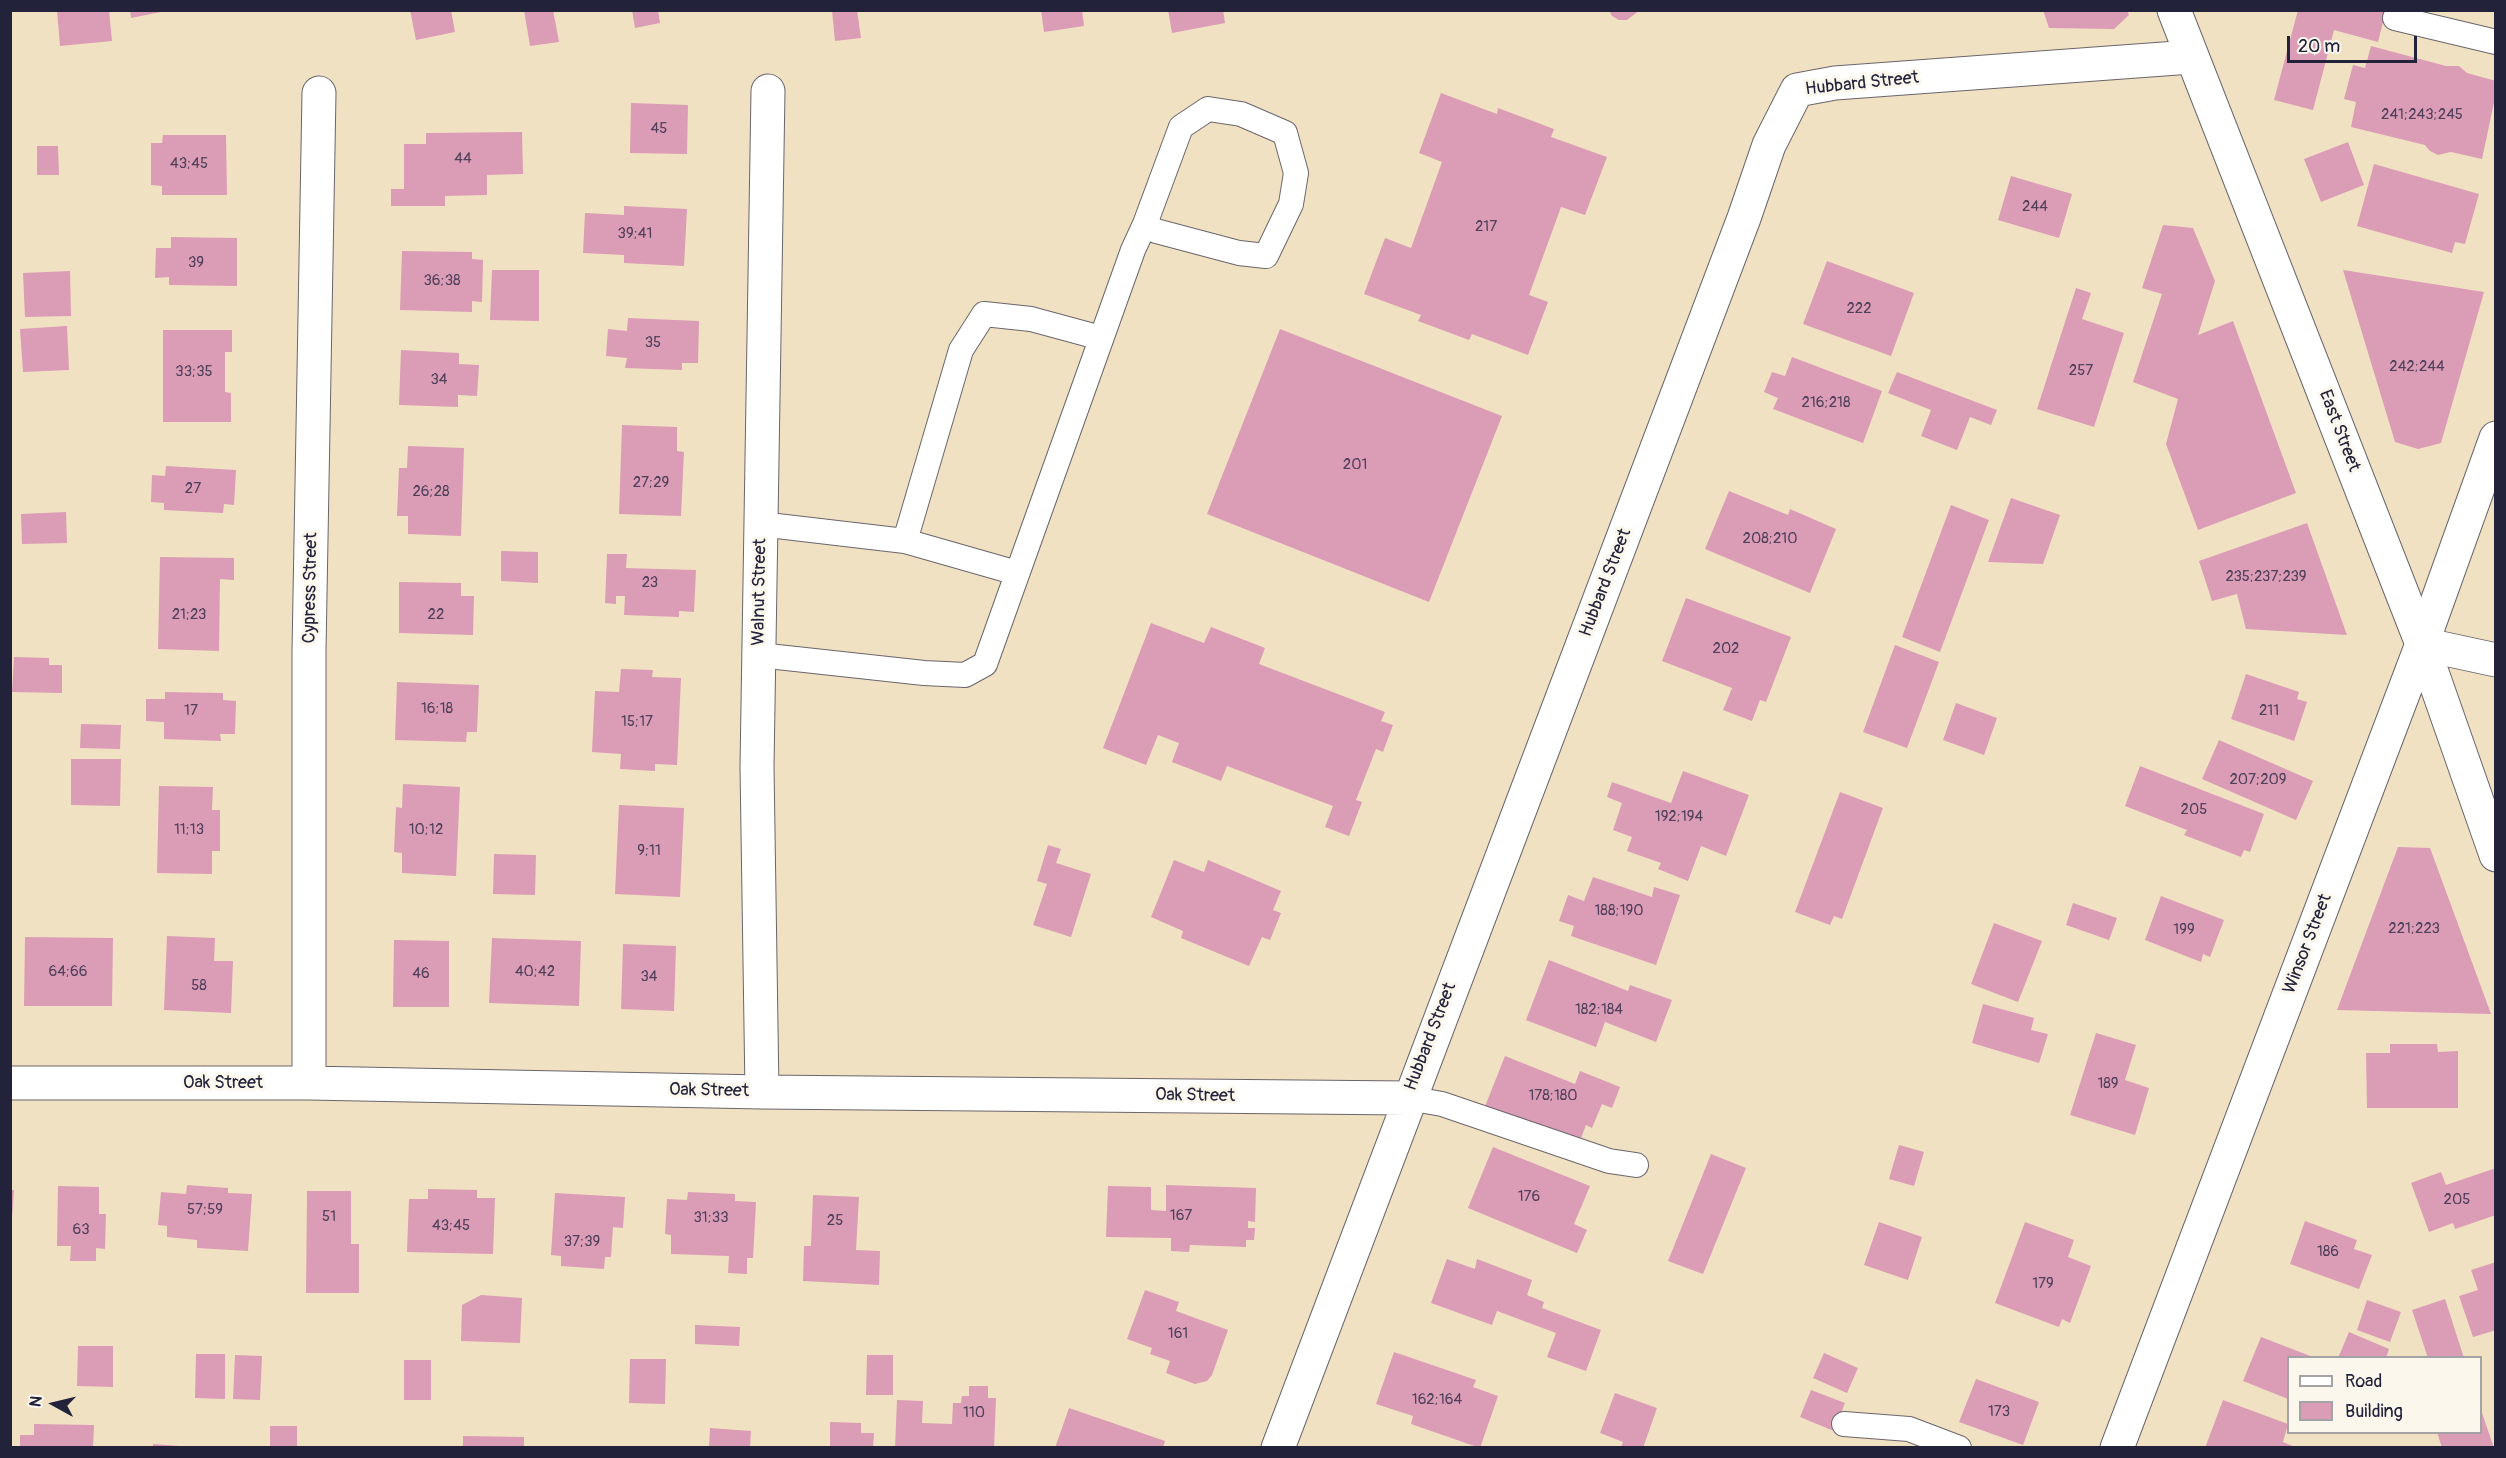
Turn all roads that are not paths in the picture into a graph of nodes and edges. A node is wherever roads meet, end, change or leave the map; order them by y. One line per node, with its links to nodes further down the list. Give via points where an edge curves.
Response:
1 (2174, 10): 4 (street, East Street)
2 (2395, 18): 3 (lane)
3 (2496, 42)
4 (2191, 57): 13 (street, East Street); 20 (street, Hubbard Street, via 1835,83 1797,90 1769,145)
5 (768, 91): 10 (street, Walnut Street)
6 (319, 93): 18 (street, Cypress Street, via 309,651)
7 (1145, 224): 7 (lane, via 1156,231 1239,253 1266,256 1291,204 1296,172 1285,133 1241,114 1208,109 1181,128); 8 (lane)
8 (1101, 338): 11 (lane, via 1030,319 984,314 961,350); 12 (lane)
9 (2496, 438): 13 (street, Winsor Street)
10 (760, 524): 11 (lane); 14 (street, Walnut Street)
11 (905, 541): 12 (lane)
12 (1017, 573): 14 (lane, via 985,664 965,675)
13 (2422, 644): 15 (street); 16 (street, East Street); 25 (street, Winsor Street)
14 (759, 655): 19 (street, Walnut Street)
15 (2496, 660)
16 (2496, 855)
17 (10, 1083): 18 (street, Oak Street)
18 (309, 1083): 19 (street, Oak Street)
19 (762, 1092): 20 (street, Oak Street)
20 (1408, 1098): 21 (lane, via 1442,1104 1609,1161); 23 (street, Hubbard Street)
21 (1636, 1165)
22 (1844, 1424): 24 (lane, via 1909,1429)
23 (1278, 1448)
24 (1959, 1448)
25 (2117, 1448)

